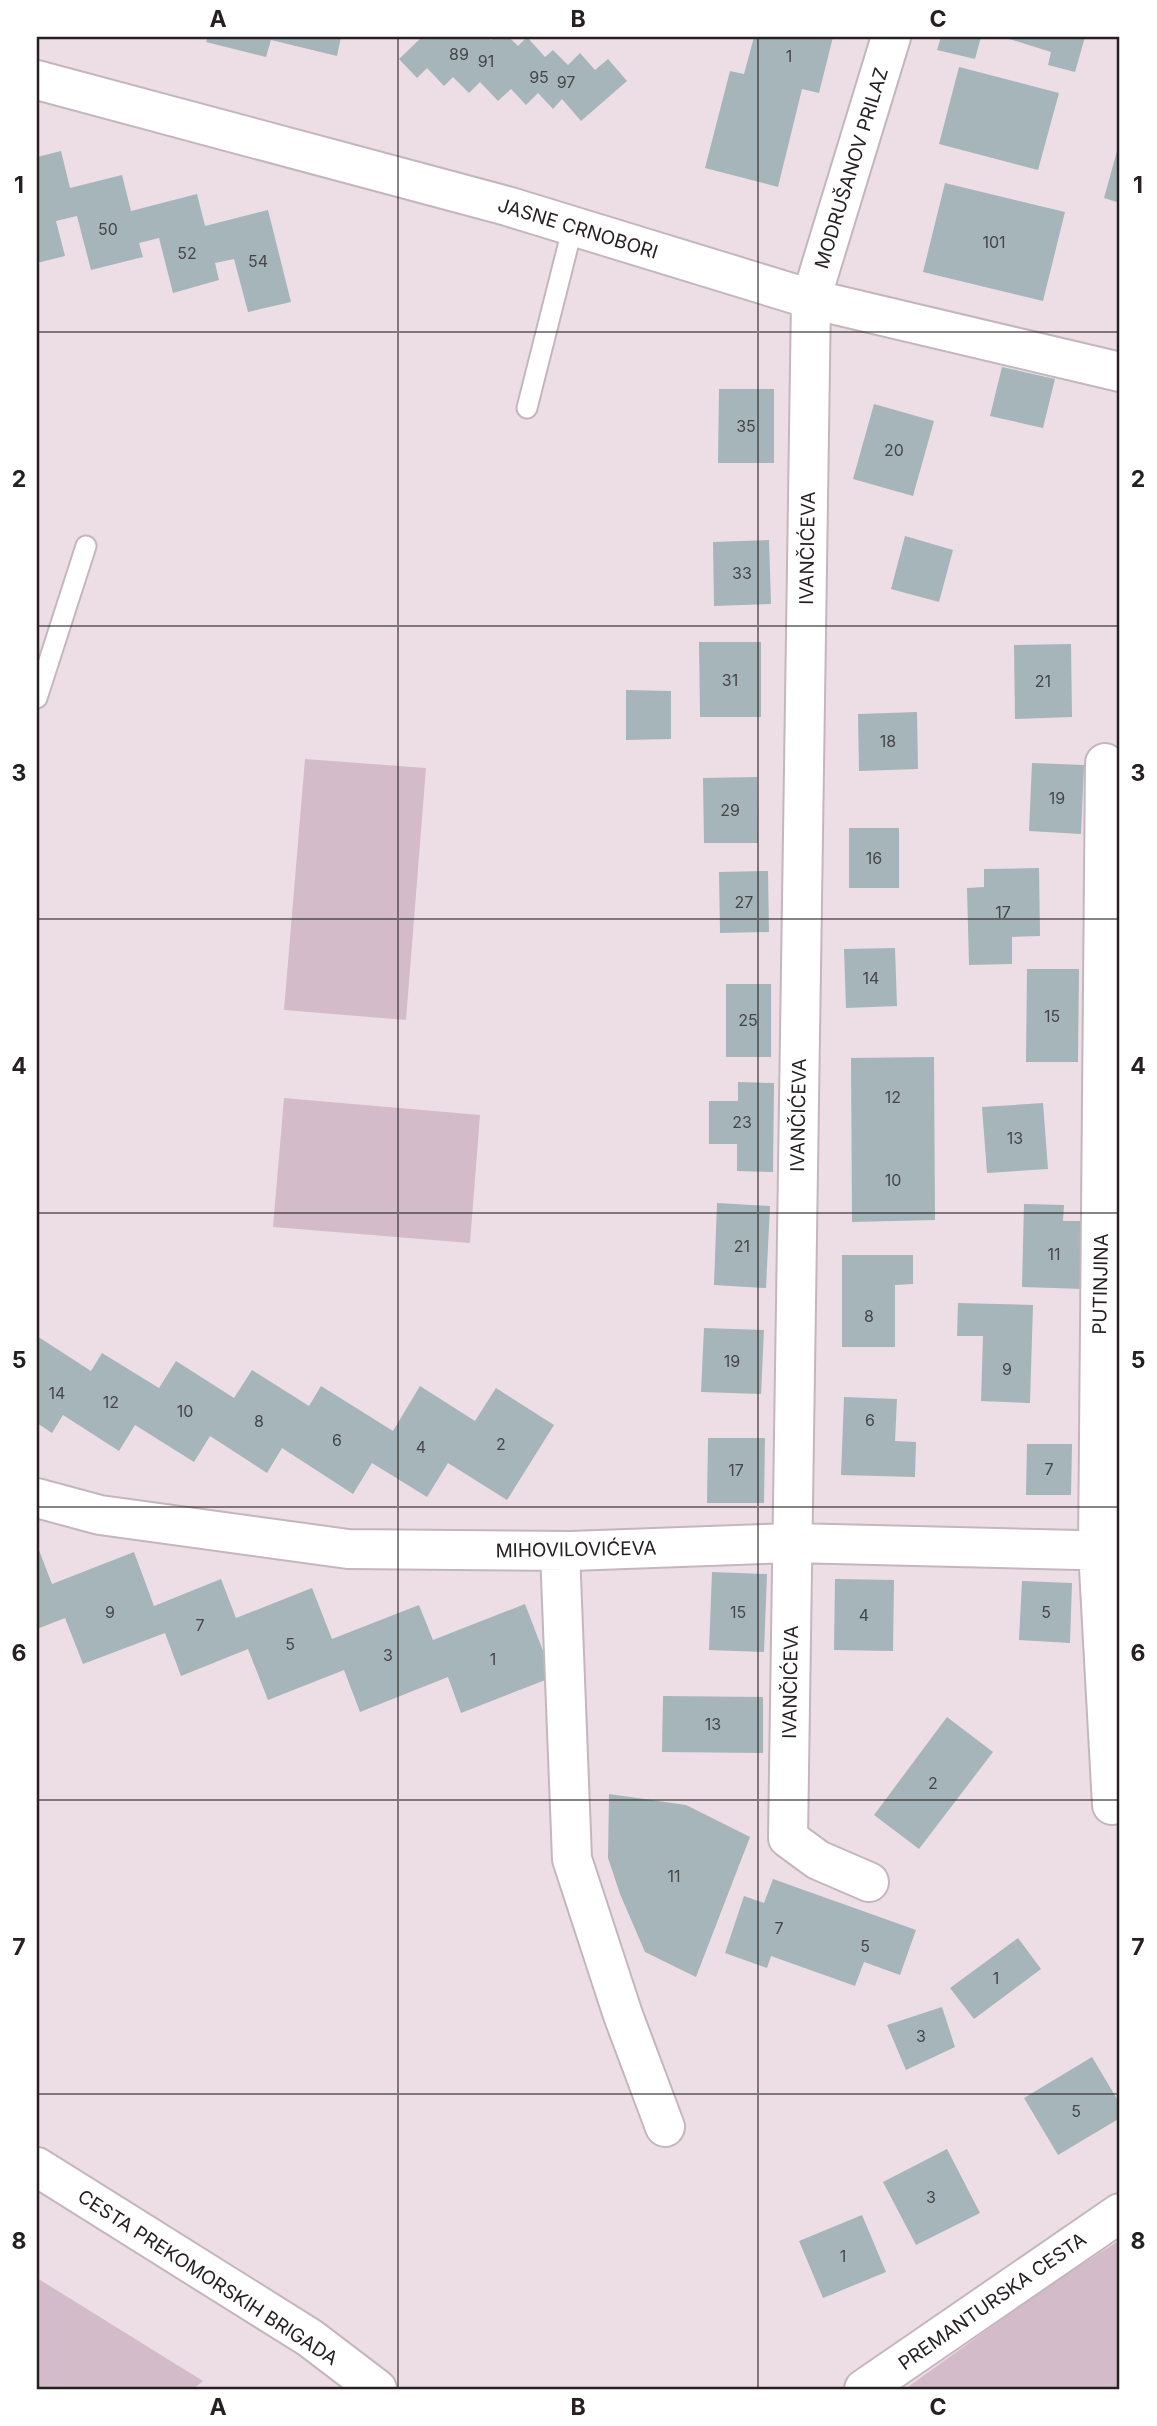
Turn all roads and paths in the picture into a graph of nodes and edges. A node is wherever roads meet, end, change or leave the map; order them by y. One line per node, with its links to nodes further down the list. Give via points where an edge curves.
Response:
1 (891, 37): 4 (street, MODRUŠANOV PRILAZ)
2 (37, 80): 3 (street, JASNE CRNOBORI)
3 (573, 226): 4 (street, JASNE CRNOBORI); 6 (lane)
4 (811, 299): 5 (street, JASNE CRNOBORI); 11 (street, IVANČIĆEVA)
5 (1120, 372)
6 (527, 408)
7 (86, 546): 8 (lane)
8 (37, 698)
9 (1105, 763): 12 (street, PUTINJINA)
10 (37, 1498): 13 (street, MIHOVILOVIĆEVA, via 100,1515 348,1549)
11 (792, 1543): 12 (street, MIHOVILOVIĆEVA); 13 (street, MIHOVILOVIĆEVA); 15 (street, IVANČIĆEVA, via 788,1838 818,1860)
12 (1109, 1550): 14 (street, PUTINJINA)
13 (560, 1551): 16 (street, via 572,1859 622,2015)
14 (1112, 1805)
15 (869, 1882)
16 (665, 2127)
17 (37, 2168): 19 (street, CESTA PREKOMORSKIH BRIGADA, via 310,2337)
18 (1120, 2213): 20 (street, PREMANTURSKA CESTA)
19 (377, 2389)
20 (864, 2389)

